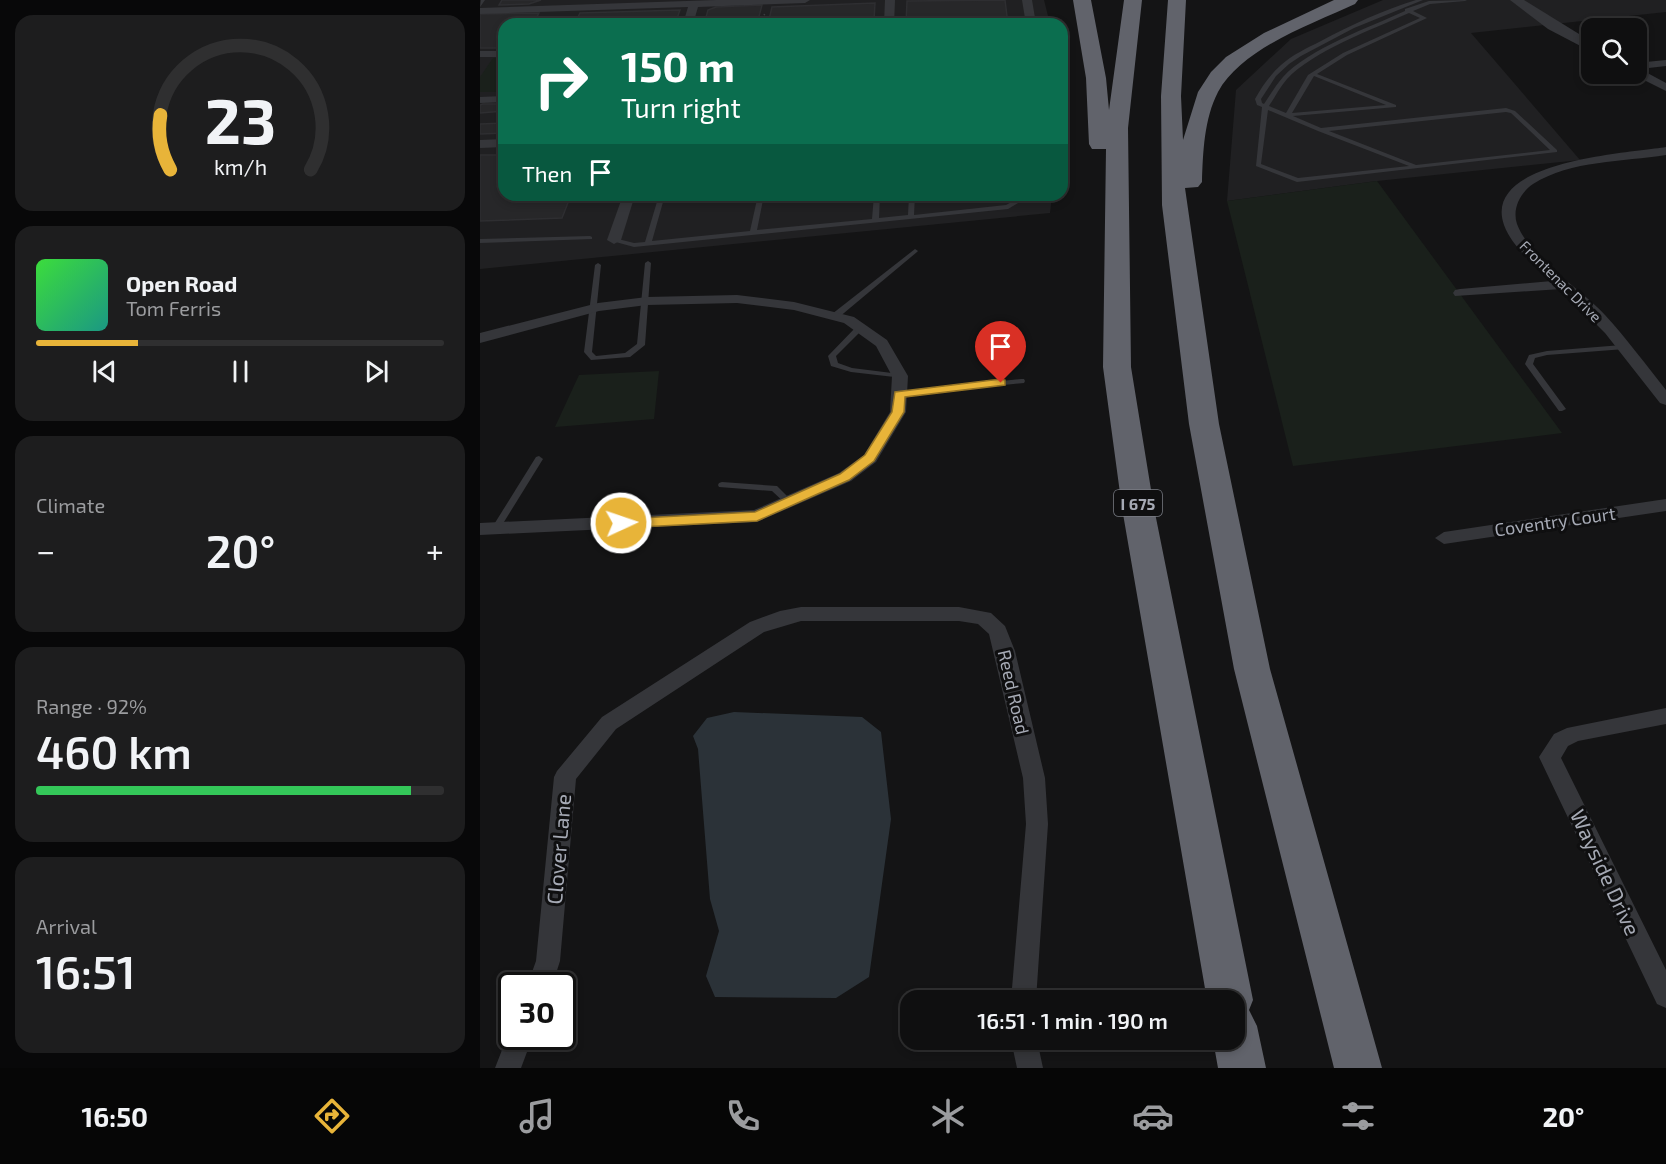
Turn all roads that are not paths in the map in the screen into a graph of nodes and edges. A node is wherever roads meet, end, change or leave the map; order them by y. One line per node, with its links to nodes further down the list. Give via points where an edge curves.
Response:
1 (483, 0): 15 (lane)
2 (805, 0): 11 (street)
3 (890, 0): 21 (street)
4 (1027, 0): 22 (street)
5 (1133, 0): 68 (highway, I 675, via 1117,128)
6 (1177, 0): 60 (highway, via 1171,96 1174,194)
7 (1349, 0): 60 (highway, via 1256,46 1223,71 1211,87 1202,107 1192,155)
8 (1421, 0): 16 (lane)
9 (1465, 0): 18 (lane, via 1430,3)
10 (1516, 0): 23 (street)
11 (762, 1): 12 (street)
12 (695, 2): 13 (street); 20 (street)
13 (564, 3): 17 (street); 19 (street)
14 (1081, 4): 68 (highway, via 1096,78)
15 (480, 5)
16 (1399, 8): 18 (lane); 24 (lane)
17 (480, 11)
18 (1409, 11): 25 (lane); 28 (lane, via 1424,18)
19 (556, 18)
20 (690, 18)
21 (889, 18)
22 (1030, 18)
23 (1581, 42)
24 (1316, 46): 25 (lane); 36 (lane, via 1288,63 1269,81 1258,99)
25 (1325, 50): 28 (lane); 36 (lane, via 1285,78)
26 (480, 54): 27 (street)
27 (498, 54)
28 (1343, 55): 31 (lane)
29 (1666, 63): 30 (street)
30 (1647, 65)
31 (1313, 74): 37 (lane); 37 (lane, via 1394,106)
32 (1647, 77): 33 (street)
33 (1666, 88)
34 (498, 99): 35 (street)
35 (480, 100)
36 (1265, 107): 37 (lane); 42 (lane, via 1257,165 1261,168 1297,180)
37 (1288, 115): 38 (lane)
38 (1320, 130): 42 (lane); 42 (lane, via 1506,110 1555,151)
39 (498, 143): 40 (street)
40 (480, 144)
41 (1666, 151): 59 (street, Frontenac Drive, via 1554,170 1517,192 1509,211 1514,232)
42 (1416, 166)
43 (627, 201): 53 (street)
44 (660, 201): 55 (lane)
45 (760, 201): 51 (lane)
46 (877, 201): 50 (lane)
47 (912, 201): 49 (lane)
48 (1018, 201): 49 (lane, via 1008,207)
49 (911, 217): 50 (lane)
50 (875, 220): 51 (lane)
51 (753, 233): 55 (lane)
52 (590, 238): 54 (lane)
53 (614, 240): 55 (lane, via 634,245)
54 (480, 242)
55 (648, 243)
56 (915, 251): 64 (lane)
57 (648, 263): 62 (lane)
58 (598, 265): 63 (lane)
59 (1564, 284): 61 (street); 67 (street, Frontenac Drive, via 1591,308)
60 (1185, 288): 92 (highway, via 1204,424 1252,669)
61 (1460, 293)
62 (644, 302): 63 (street); 63 (lane, via 641,345 627,355 588,355); 64 (street, via 737,299)
63 (592, 309): 66 (street)
64 (835, 316): 65 (street)
65 (860, 328): 69 (street, via 882,343); 69 (lane, via 832,356 834,364)
66 (480, 338)
67 (1622, 347): 72 (street, Frontenac Drive); 73 (lane, via 1532,357 1529,364)
68 (1117, 367): 84 (highway, I 675, via 1138,508)
69 (900, 376): 71 (street)
70 (1021, 381): 71 (lane)
71 (899, 394): 76 (street, via 898,412 870,458 845,477)
72 (1666, 400)
73 (1562, 409)
74 (538, 459): 78 (lane)
75 (722, 485): 76 (lane, via 774,488)
76 (789, 502): 78 (street, via 757,516)
77 (1666, 505): 79 (street, Coventry Court)
78 (488, 529)
79 (1444, 537)
80 (757, 627): 82 (street, Clover Lane, via 609,723 565,777); 83 (street, Reed Road, via 801,614 959,614 984,618 998,631 1035,790 1037,824)
81 (1666, 716): 85 (street, Wayside Drive, via 1574,734 1561,740 1550,758)
82 (544, 972)
83 (1025, 990)
84 (1228, 990)
85 (1666, 996)
86 (515, 1050): 89 (street)
87 (1026, 1050): 90 (street)
88 (1239, 1050): 91 (highway)
89 (508, 1068)
90 (1030, 1068)
91 (1242, 1068)
92 (1358, 1068)

